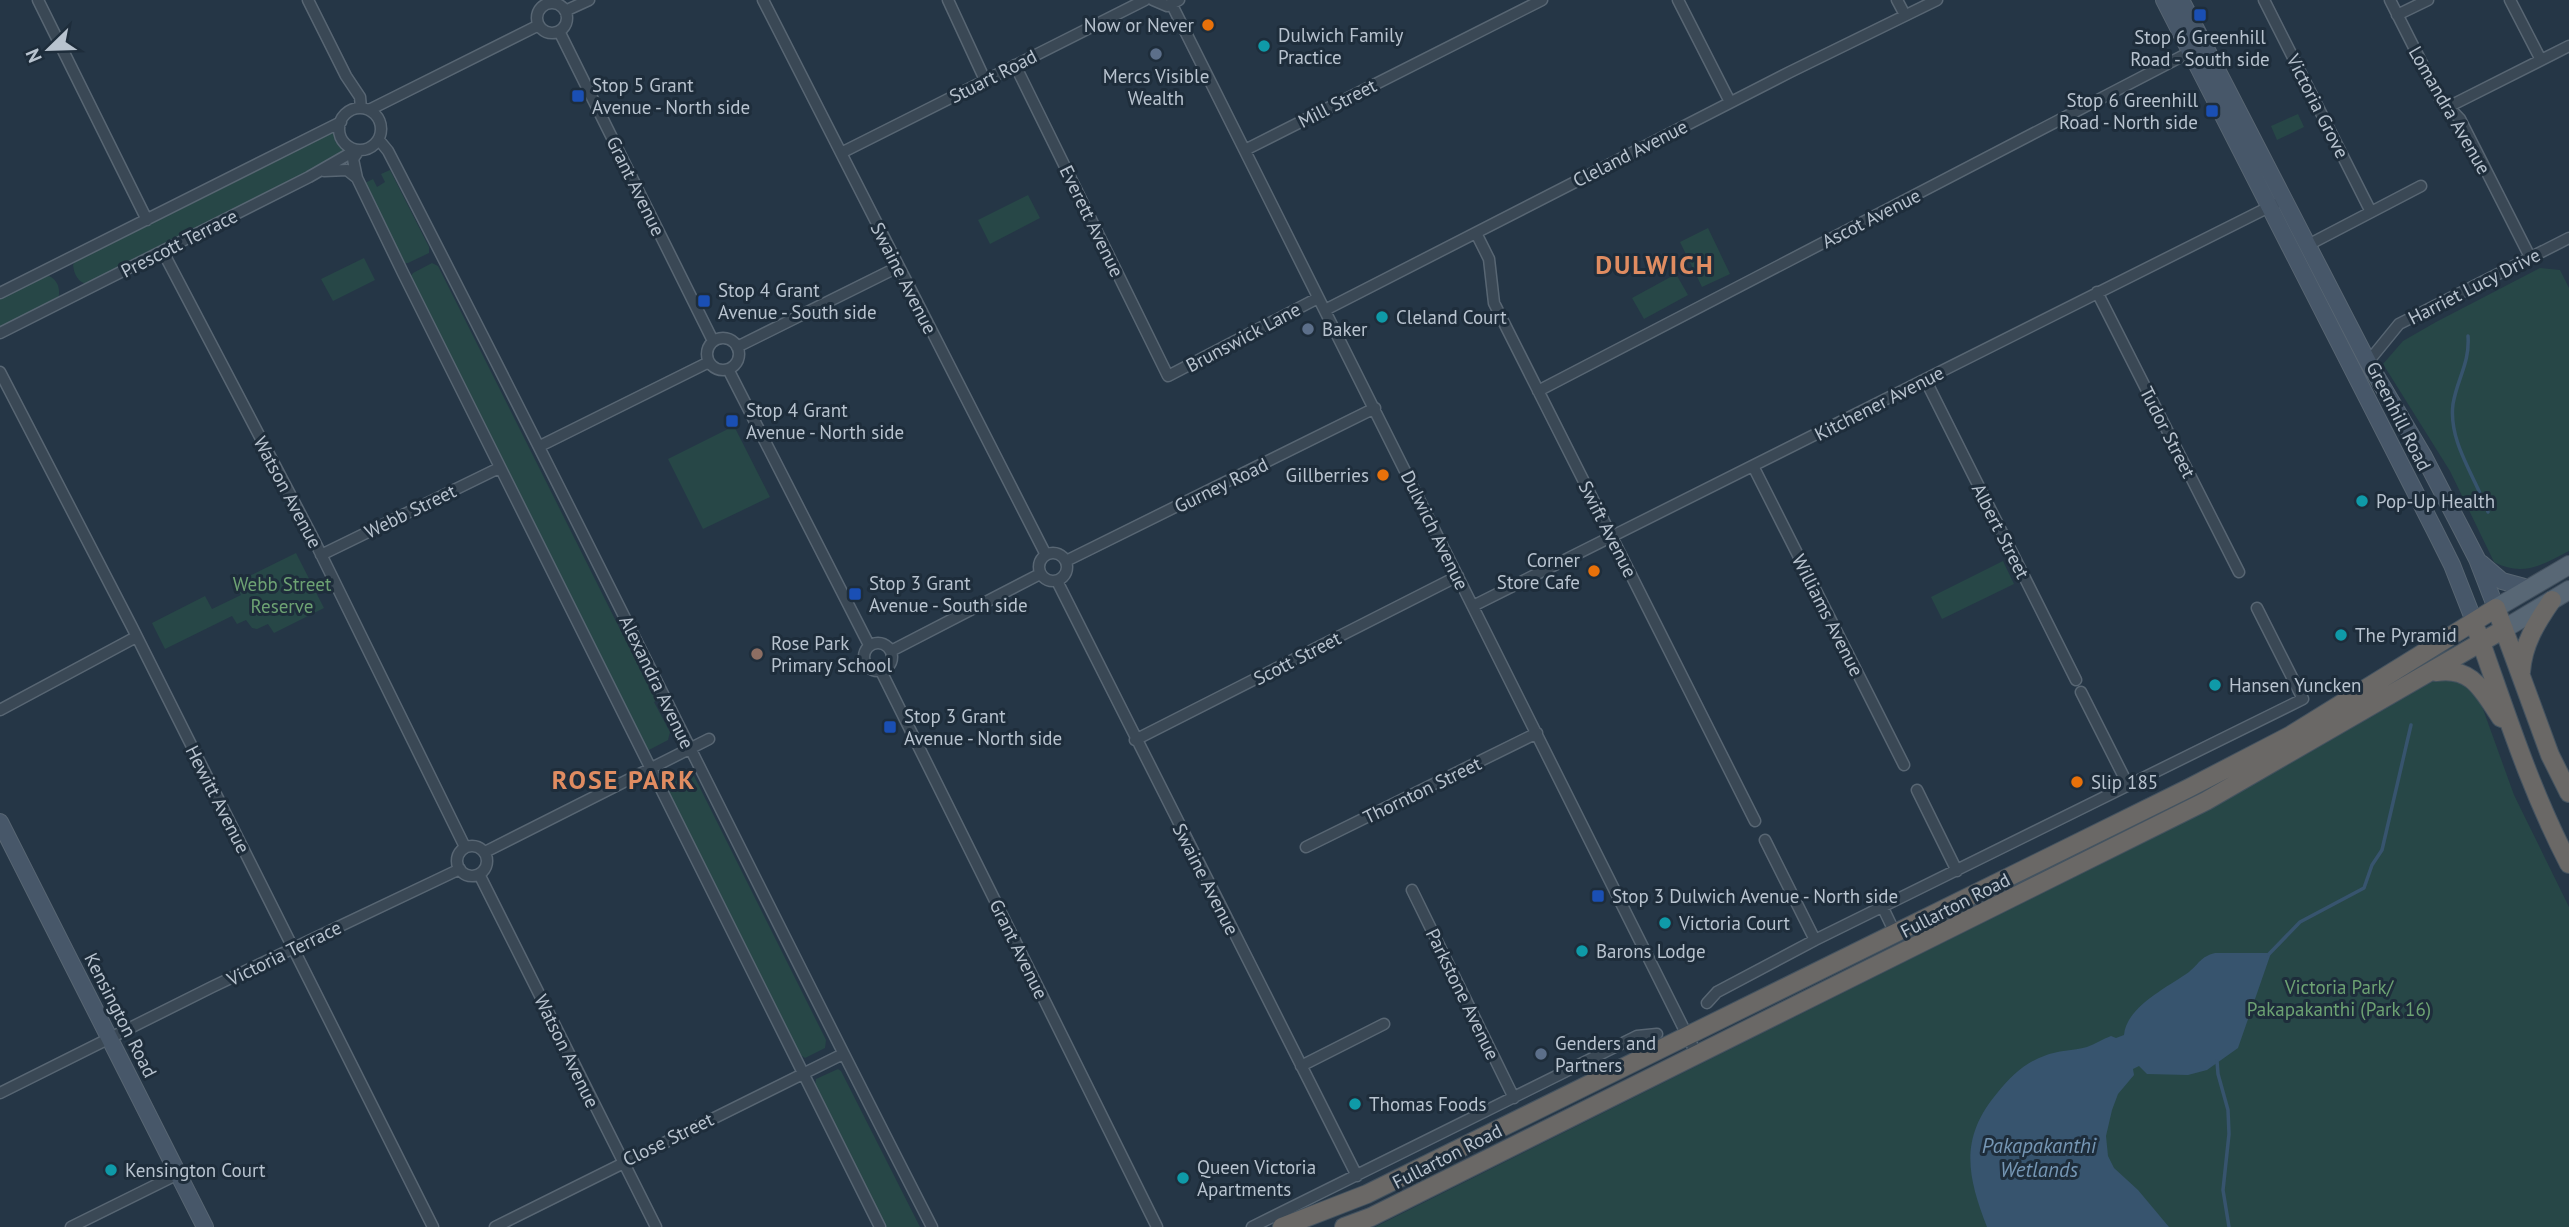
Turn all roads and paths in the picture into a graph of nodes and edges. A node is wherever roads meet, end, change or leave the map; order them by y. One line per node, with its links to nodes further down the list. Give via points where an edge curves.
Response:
1 (38, 0): 47 (street)
2 (308, 0): 29 (street)
3 (589, 0): 20 (street)
4 (763, 0): 40 (street, Swaine Avenue)
5 (948, 0): 30 (street)
6 (1145, 0): 28 (street, Stuart Road)
7 (1153, 0): 19 (street, via 1162,5)
8 (1542, 0): 39 (street, Mill Street)
9 (1678, 0): 33 (street)
10 (1897, 0): 21 (street)
11 (1937, 0): 21 (street, Cleland Avenue)
12 (2164, 0): 26 (main road, Greenhill Road)
13 (2181, 0): 26 (main road, Greenhill Road)
14 (2264, 0): 46 (street, Victoria Grove)
15 (2390, 0): 22 (street, Lomandra Avenue)
16 (2428, 0): 22 (street)
17 (2510, 0): 27 (street)
18 (544, 3): 20 (street); 23 (street)
19 (1176, 3): 39 (street, Dulwich Avenue)
20 (565, 11): 24 (street, via 565,25)
21 (1905, 15): 33 (street, Cleland Avenue)
22 (2397, 15): 34 (street, Lomandra Avenue)
23 (539, 25): 24 (street, via 549,33); 32 (street)
24 (559, 31): 59 (street, Grant Avenue)
25 (2569, 46): 27 (street)
26 (2197, 49): 44 (main road, Greenhill Road); 45 (main road, Greenhill Road); 67 (street, Ascot Avenue)
27 (2541, 60): 34 (street)
28 (1015, 65): 30 (street, Stuart Road); 65 (street, Everett Avenue)
29 (346, 76): 31 (street); 36 (street, via 350,96)
30 (985, 80): 40 (street, Stuart Road)
31 (357, 93): 32 (street, via 369,98); 35 (street)
32 (398, 94): 35 (street)
33 (1730, 102): 48 (street, Cleland Avenue)
34 (2446, 108): 52 (street, Lomandra Avenue, via 2460,119)
35 (369, 111): 36 (street); 37 (street, via 382,127)
36 (344, 117): 38 (street, via 342,139); 47 (street, Prescott Terrace)
37 (379, 140): 38 (street); 69 (street, Alexandra Avenue)
38 (358, 150): 41 (street, Prescott Terrace); 42 (street, via 353,159)
39 (1245, 150): 56 (street, Dulwich Avenue)
40 (841, 153): 53 (street, Swaine Avenue)
41 (320, 171): 42 (street, via 347,170); 51 (street, Prescott Terrace)
42 (357, 178): 71 (street)
43 (2421, 186): 46 (street)
44 (2285, 200): 45 (street, Kitchener Avenue); 50 (main road, Greenhill Road)
45 (2268, 207): 54 (street, Kitchener Avenue); 88 (main road, Greenhill Road, via 2440,541)
46 (2371, 212): 50 (street)
47 (147, 220): 55 (street, Prescott Terrace)
48 (1476, 233): 57 (street, Cleland Avenue); 67 (street, Swift Avenue, via 1489,259 1494,303)
49 (2568, 240): 52 (street, Harriet Lucy Drive)
50 (2308, 245): 62 (main road, Greenhill Road)
51 (163, 252): 58 (street, Prescott Terrace); 73 (street, Watson Avenue)
52 (2530, 257): 62 (street, Harriet Lucy Drive, via 2399,324)
53 (898, 267): 60 (street); 74 (street, Swaine Avenue)
54 (2097, 292): 66 (street, Kitchener Avenue); 78 (street, Tudor Street)
55 (0, 293)
56 (1318, 298): 57 (street, Dulwich Avenue); 65 (street, Brunswick Lane)
57 (1325, 310): 68 (street, Dulwich Avenue)
58 (0, 333)
59 (713, 341): 60 (street, via 729,339); 61 (street, via 707,351)
60 (737, 347): 63 (street, via 736,363)
61 (709, 362): 63 (street, via 717,369); 69 (street)
62 (2368, 362): 75 (main road, Greenhill Road)
63 (727, 369): 92 (street)
64 (0, 372): 90 (street, Hewitt Avenue)
65 (1168, 376)
66 (1926, 381): 70 (street, Kitchener Avenue); 97 (street, Albert Street)
67 (1538, 391): 72 (street, Swift Avenue)
68 (1375, 408): 76 (street, Gurney Road); 80 (street, Dulwich Avenue)
69 (540, 446): 104 (street, Alexandra Avenue)
70 (1753, 466): 72 (street, Kitchener Avenue); 105 (street, Williams Avenue)
71 (499, 468): 73 (street, Webb Street); 106 (street)
72 (1612, 537): 85 (street, Kitchener Avenue); 110 (street, Swift Avenue)
73 (321, 555): 113 (street, Watson Avenue)
74 (1046, 555): 76 (street, via 1056,553); 79 (street, via 1039,564)
75 (2477, 559): 82 (main road, via 2502,581); 87 (main road, Greenhill Road)
76 (1066, 561): 81 (street, via 1067,571)
77 (2569, 565): 82 (main road, Fullarton Road)
78 (2239, 572)
79 (1040, 574): 81 (street); 93 (street)
80 (1458, 576): 85 (street, Dulwich Avenue); 103 (street, Scott Street)
81 (1057, 582): 103 (street, Swaine Avenue)
82 (2528, 588): 87 (main road, Fullarton Road)
83 (2569, 590): 84 (main road, Fullarton Road)
84 (2552, 600): 89 (main road, Fullarton Road); 96 (highway, via 2523,652)
85 (1473, 606): 101 (street, Dulwich Avenue)
86 (2257, 608): 107 (street, Fullarton Road, via 2303,699)
87 (2496, 608): 88 (highway, Fullarton Road); 89 (highway, Greenhill Road)
88 (2474, 621): 91 (highway, Greenhill Road); 122 (highway, Fullarton Road, via 2291,734)
89 (2504, 629): 91 (highway, Fullarton Road); 96 (highway, Greenhill Road)
90 (136, 637): 99 (street); 124 (street, Hewitt Avenue)
91 (2481, 643): 95 (highway, Fullarton Road); 100 (highway, Greenhill Road)
92 (869, 645): 93 (street, via 879,642); 94 (street, via 864,662 871,670)
93 (891, 651): 94 (street, via 890,665)
94 (881, 671): 150 (street, Grant Avenue)
95 (2432, 672): 100 (highway, via 2452,669 2475,681); 125 (highway, Fullarton Road, via 2206,801)
96 (2521, 674): 109 (highway, Greenhill Road)
97 (2076, 680)
98 (2081, 692): 107 (street)
99 (0, 710)
100 (2512, 732): 116 (highway, Greenhill Road, via 2543,814)
101 (1537, 733): 114 (street, Thornton Street); 129 (street, Dulwich Avenue)
102 (709, 739): 104 (street)
103 (1135, 740): 133 (street, Swaine Avenue)
104 (690, 749): 106 (street); 131 (street, Alexandra Avenue)
105 (1904, 765)
106 (651, 769): 115 (street); 134 (street)
107 (2128, 785): 118 (street, Fullarton Road)
108 (1917, 790): 118 (street)
109 (2569, 793)
110 (1755, 821)
111 (0, 822): 130 (main road, Kensington Road)
112 (1765, 840): 123 (street)
113 (465, 847): 115 (street, via 477,846); 117 (street, via 458,855)
114 (1306, 847)
115 (485, 852): 119 (street, via 488,861)
116 (2569, 864)
117 (460, 869): 119 (street, via 468,875); 124 (street, Victoria Terrace)
118 (1957, 871): 121 (street, Fullarton Road)
119 (479, 874): 138 (street, Watson Avenue)
120 (1412, 890): 136 (street, Parkstone Avenue)
121 (1882, 908): 122 (street, Fullarton Road); 123 (street, Fullarton Road)
122 (1895, 933): 125 (highway); 129 (highway, Fullarton Road)
123 (1815, 940): 126 (street, Fullarton Road, via 1717,992)
124 (293, 948): 130 (street, Victoria Terrace); 145 (street, Hewitt Avenue)
125 (1906, 953): 132 (highway, Fullarton Road)
126 (1707, 1003)
127 (1384, 1024): 133 (street)
128 (1657, 1034): 136 (street, Fullarton Road, via 1637,1036)
129 (1688, 1036): 132 (street, Dulwich Avenue); 139 (highway, Fullarton Road)
130 (109, 1039): 135 (street, Victoria Terrace); 140 (main road, Kensington Road)
131 (843, 1054): 134 (street, Close Street); 149 (street, Alexandra Avenue)
132 (1697, 1055): 142 (highway, Fullarton Road)
133 (1301, 1066): 141 (street, Swaine Avenue)
134 (803, 1074): 138 (street, Close Street); 148 (street)
135 (0, 1093)
136 (1514, 1098): 137 (street, Fullarton Road)
137 (1414, 1148): 139 (street, Fullarton Road); 141 (street, Fullarton Road)
138 (622, 1162): 146 (street, Close Street); 147 (street, Watson Avenue)
139 (1422, 1167): 142 (highway); 152 (highway, Fullarton Road)
140 (178, 1174): 143 (street); 144 (main road, Kensington Road)
141 (1357, 1176): 151 (street, Fullarton Road)
142 (1433, 1187): 153 (highway, Fullarton Road)
143 (71, 1227)
144 (205, 1227)
145 (433, 1227)
146 (495, 1227)
147 (656, 1227)
148 (880, 1227)
149 (932, 1227)
150 (1157, 1227)
151 (1252, 1227)
152 (1282, 1227)
153 (1345, 1227)

